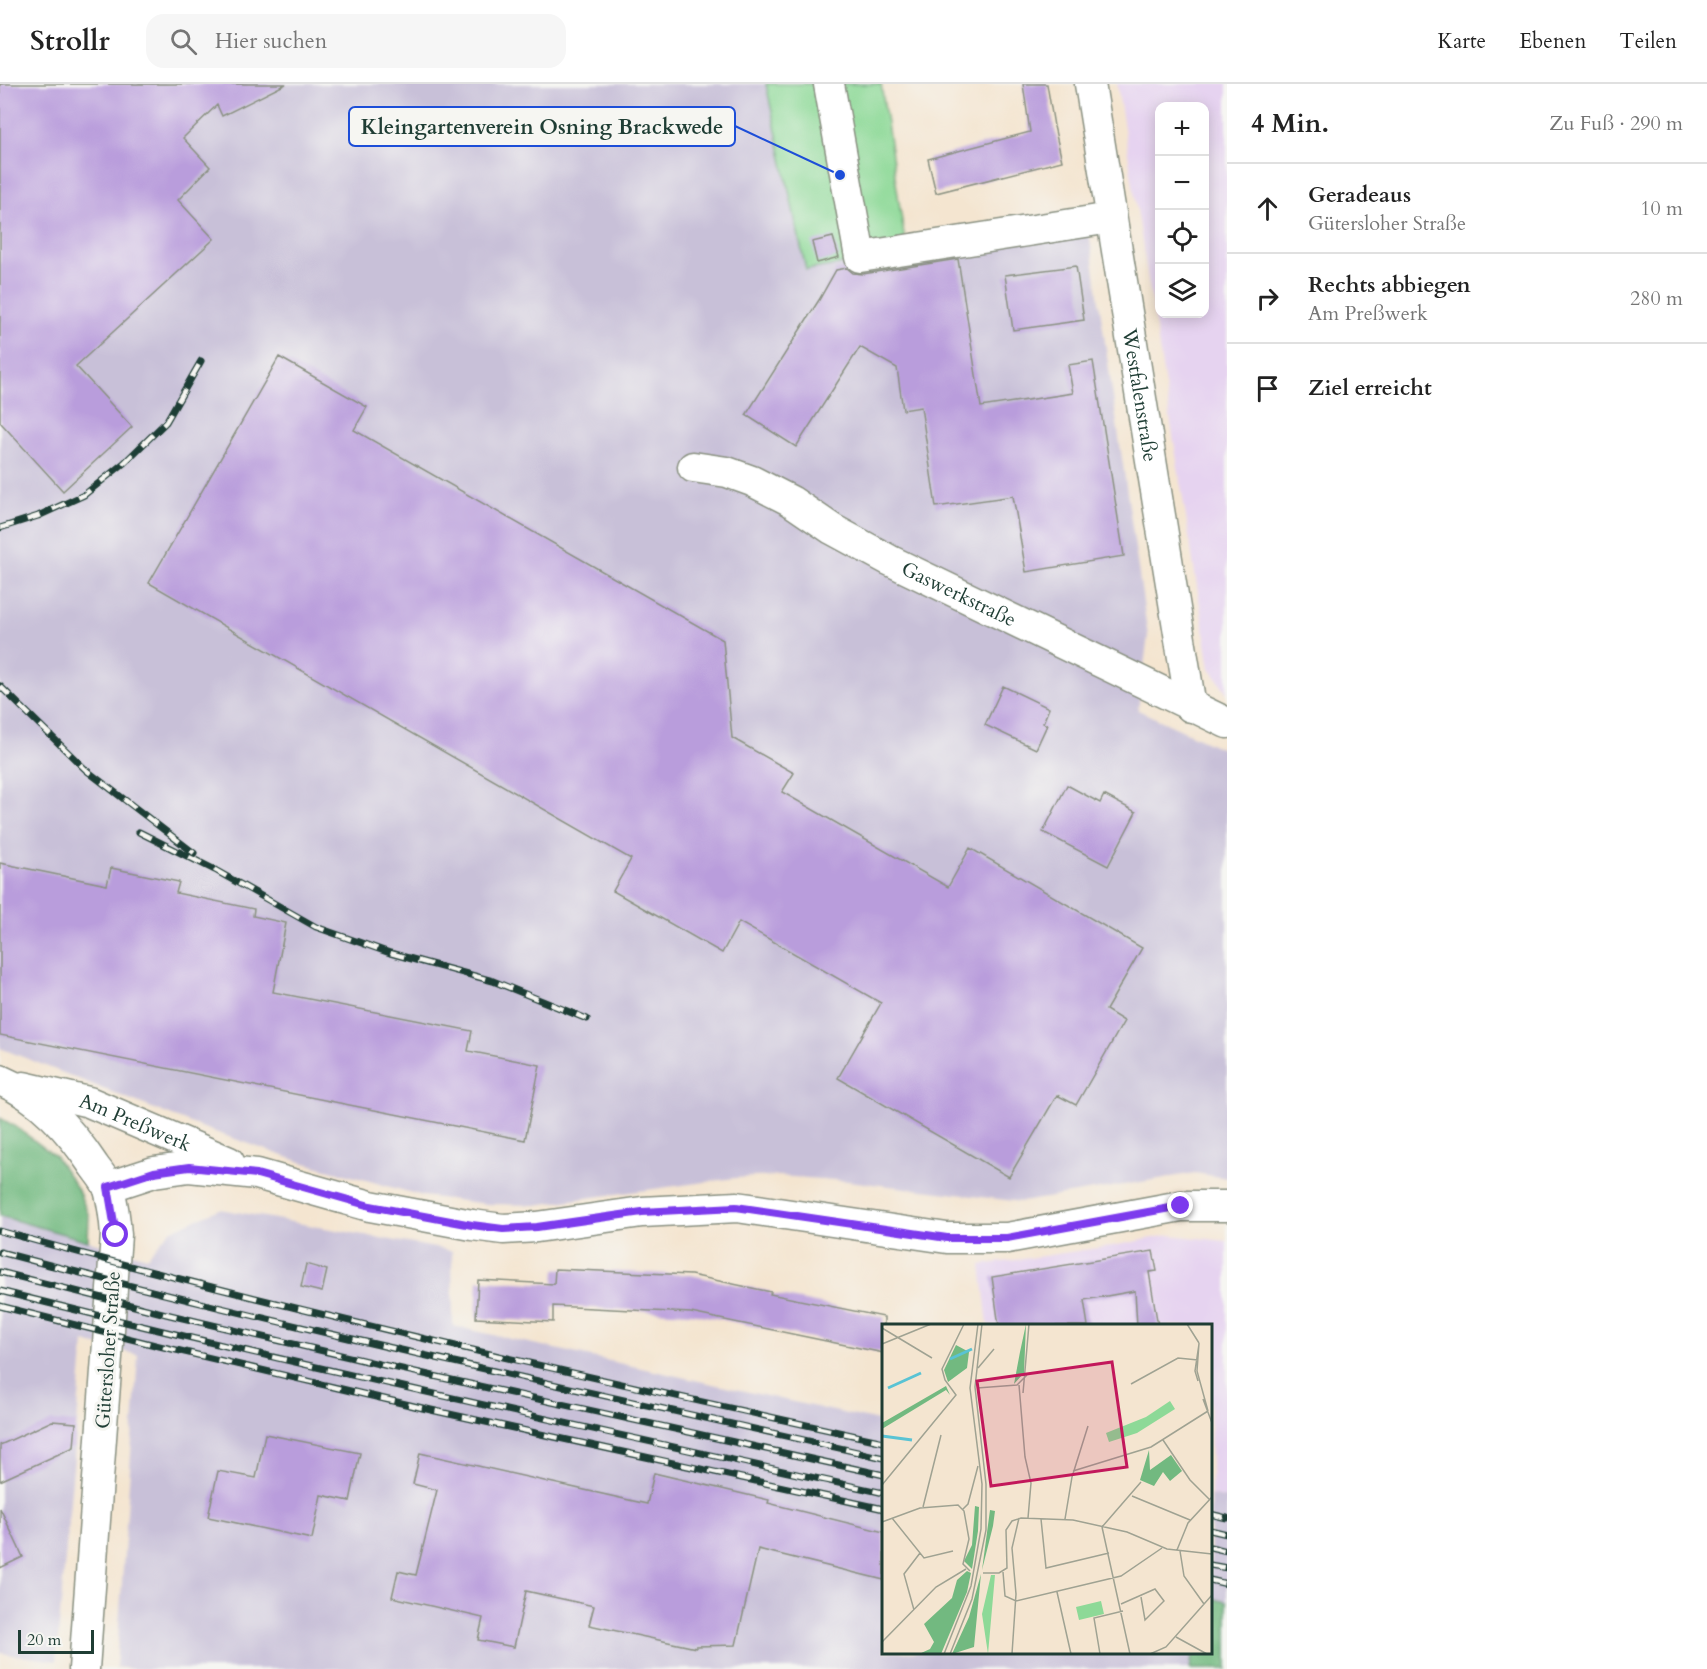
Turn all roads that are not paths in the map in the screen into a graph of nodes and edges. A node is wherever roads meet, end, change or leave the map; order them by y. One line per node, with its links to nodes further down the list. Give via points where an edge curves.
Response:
1 (829, 84): 3 (street, via 860,256)
2 (1090, 84): 3 (street, Westfalenstraße)
3 (1111, 218): 5 (street, Westfalenstraße)
4 (693, 467): 5 (street, Gaswerkstraße, via 752,481 890,560)
5 (1191, 707): 6 (street, Gaswerkstraße)
6 (1227, 723)
7 (5, 1082): 8 (street, Am Preßwerk, via 90,1102); 9 (street, Gütersloher Straße, via 41,1105 73,1135)
8 (257, 1174): 9 (street, Am Preßwerk, via 189,1167 154,1172); 10 (street, Am Preßwerk, via 370,1206 503,1229 642,1212 736,1207 947,1238 1007,1238 1181,1206)
9 (108, 1187): 11 (street, Gütersloher Straße, via 116,1235)
10 (1227, 1206)
11 (84, 1669)

